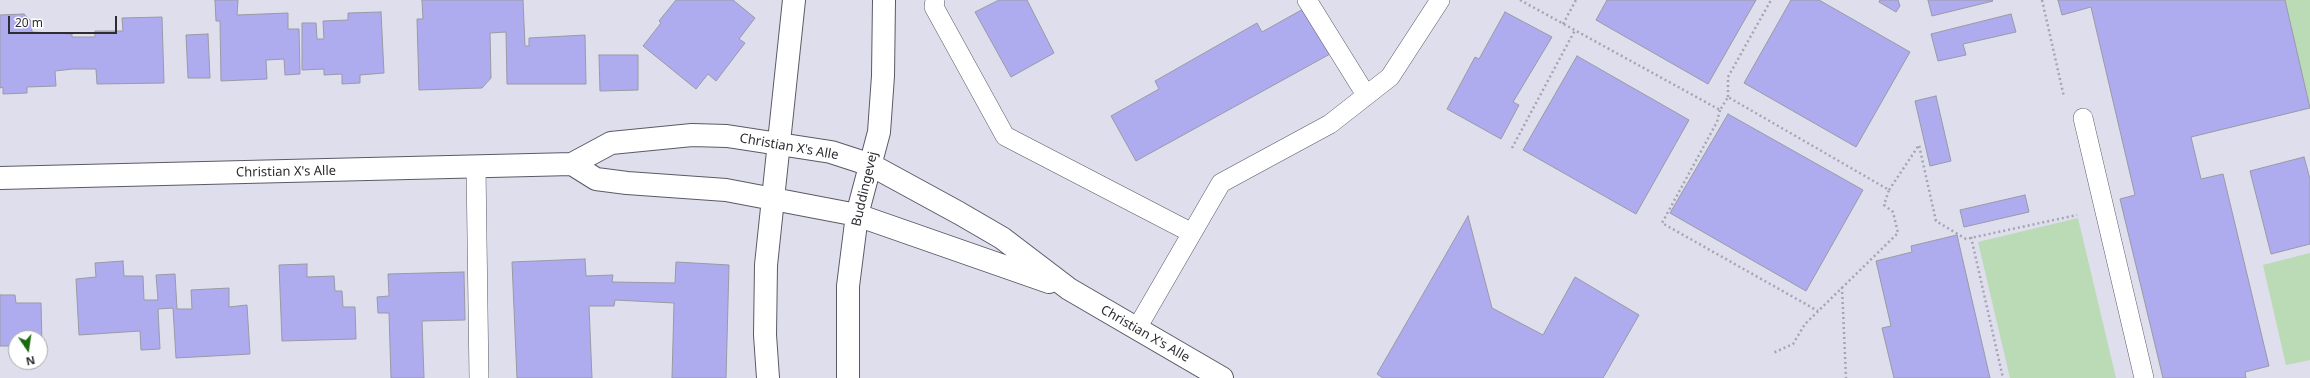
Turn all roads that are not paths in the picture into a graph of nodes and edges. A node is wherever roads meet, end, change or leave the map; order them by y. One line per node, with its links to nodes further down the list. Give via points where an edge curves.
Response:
1 (794, 0): 8 (street)
2 (884, 0): 10 (street, Buddingevej, via 879,132)
3 (935, 0): 15 (lane, via 934,7 1005,136)
4 (1307, 0): 6 (lane)
5 (1440, 0): 6 (lane, via 1390,77)
6 (1366, 95): 15 (lane, via 1330,124 1222,183)
7 (2083, 118): 22 (lane)
8 (780, 144): 9 (street, Christian X's Alle, via 727,136 666,137 611,143); 10 (street, Christian X's Alle, via 831,152); 13 (street)
9 (572, 164): 11 (street, Christian X's Alle); 13 (street, Christian X's Alle, via 596,179 726,190)
10 (870, 165): 14 (street, Buddingevej); 16 (street, Christian X's Alle, via 1002,238)
11 (476, 167): 12 (street, Christian X's Alle); 18 (lane)
12 (0, 178)
13 (771, 198): 14 (street, Christian X's Alle); 19 (street, via 764,335)
14 (857, 215): 16 (street, Christian X's Alle); 20 (street, Buddingevej, via 848,286)
15 (1192, 234): 17 (lane)
16 (1069, 289): 17 (street, Christian X's Alle)
17 (1137, 328): 21 (street, Christian X's Alle)
18 (479, 378)
19 (768, 378)
20 (848, 378)
21 (1222, 378)
22 (2144, 378)

